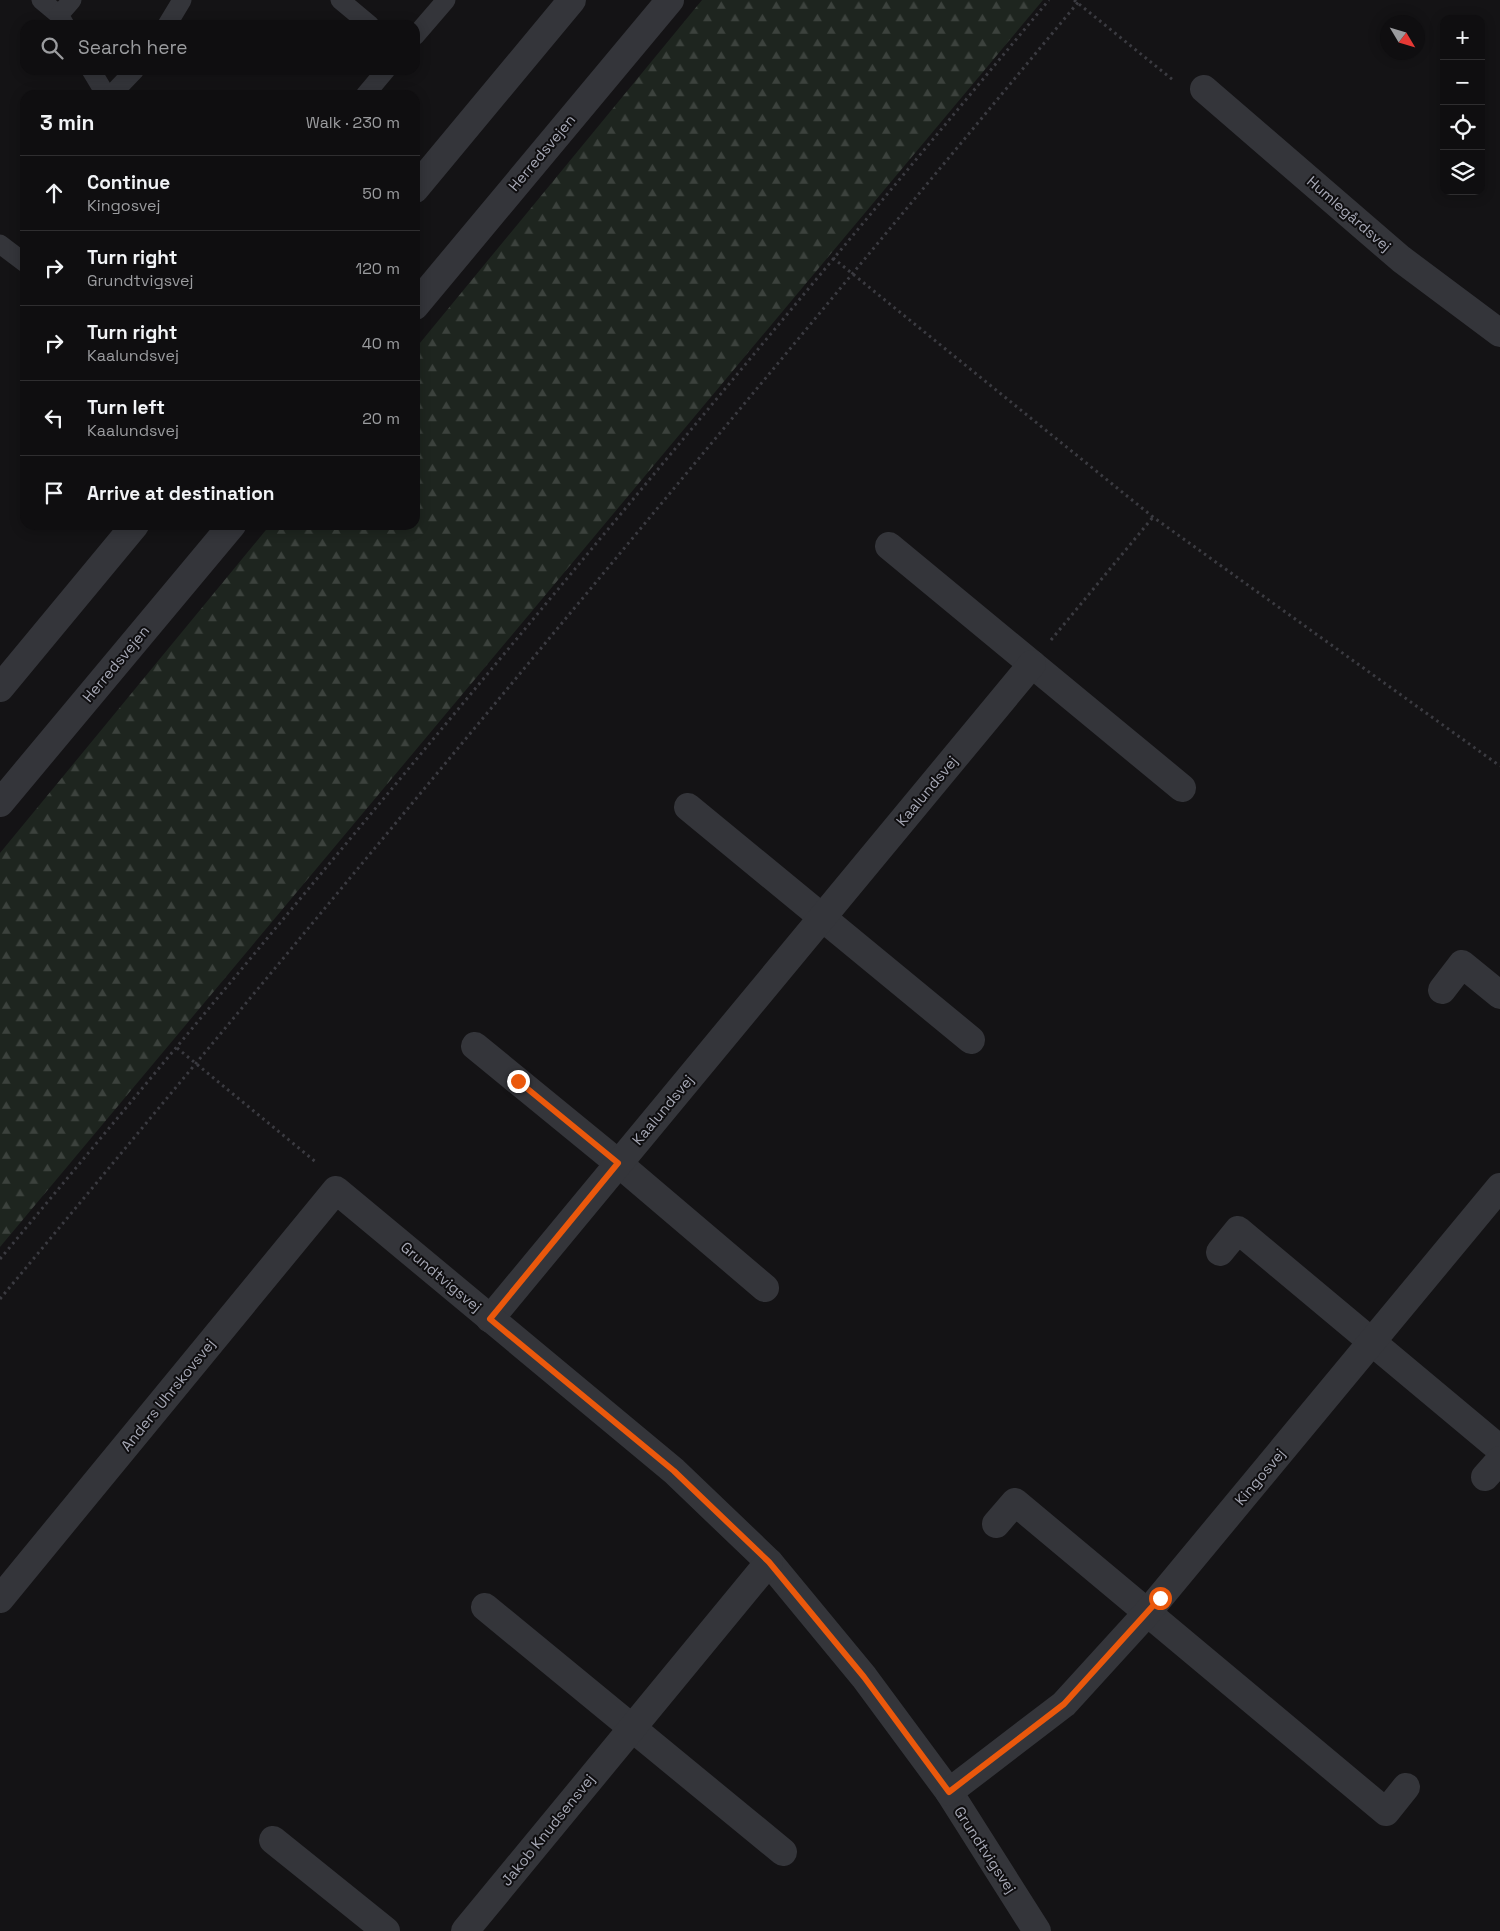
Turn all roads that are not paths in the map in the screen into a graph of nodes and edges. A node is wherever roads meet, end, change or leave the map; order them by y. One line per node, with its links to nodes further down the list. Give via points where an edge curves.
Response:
1 (41, 0): 8 (lane)
2 (72, 0): 8 (lane)
3 (182, 0): 9 (lane)
4 (340, 0): 10 (lane)
5 (446, 0): 11 (lane)
6 (572, 0): 19 (street)
7 (670, 0): 22 (street, Herredsvejen)
8 (62, 20)
9 (170, 20)
10 (364, 20)
11 (420, 30)
12 (94, 75): 16 (lane)
13 (130, 75): 17 (lane)
14 (382, 75): 18 (lane)
15 (1204, 89): 23 (street, Humlegårdsvej, via 1401,259)
16 (103, 90)
17 (116, 90)
18 (369, 90)
19 (420, 183)
20 (0, 244): 21 (lane)
21 (20, 259)
22 (420, 300)
23 (1500, 333)
24 (131, 530): 28 (street)
25 (228, 530): 30 (street, Herredsvejen)
26 (889, 546): 27 (street)
27 (1032, 664): 29 (street); 32 (street, Kaalundsvej)
28 (0, 688)
29 (1182, 788)
30 (0, 803)
31 (688, 807): 32 (street)
32 (822, 918): 35 (street); 37 (street, Kaalundsvej)
33 (1442, 990): 34 (street, via 1462,964)
34 (1500, 996)
35 (971, 1040)
36 (475, 1046): 37 (street)
37 (618, 1163): 41 (street); 42 (street, Kaalundsvej)
38 (1500, 1187): 43 (street, Kingosvej)
39 (336, 1190): 42 (street, Grundtvigsvej); 47 (street, Anders Uhrskovsvej)
40 (1220, 1252): 43 (street, via 1238,1230)
41 (765, 1288)
42 (490, 1319): 46 (street, Grundtvigsvej, via 674,1471)
43 (1372, 1342): 44 (street); 49 (street, Kingosvej)
44 (1500, 1449)
45 (996, 1524): 49 (street, via 1015,1502)
46 (769, 1562): 50 (street, Jakob Knudsensvej); 52 (street, Grundtvigsvej, via 864,1677)
47 (0, 1599)
48 (484, 1607): 50 (street)
49 (1147, 1613): 51 (street, via 1386,1812); 52 (street, Kingosvej, via 1064,1704)
50 (632, 1729): 54 (street); 56 (street, Jakob Knudsensvej)
51 (1406, 1787)
52 (949, 1792): 57 (street, Grundtvigsvej)
53 (273, 1840): 55 (street)
54 (783, 1852)
55 (386, 1931)
56 (465, 1931)
57 (1037, 1931)

